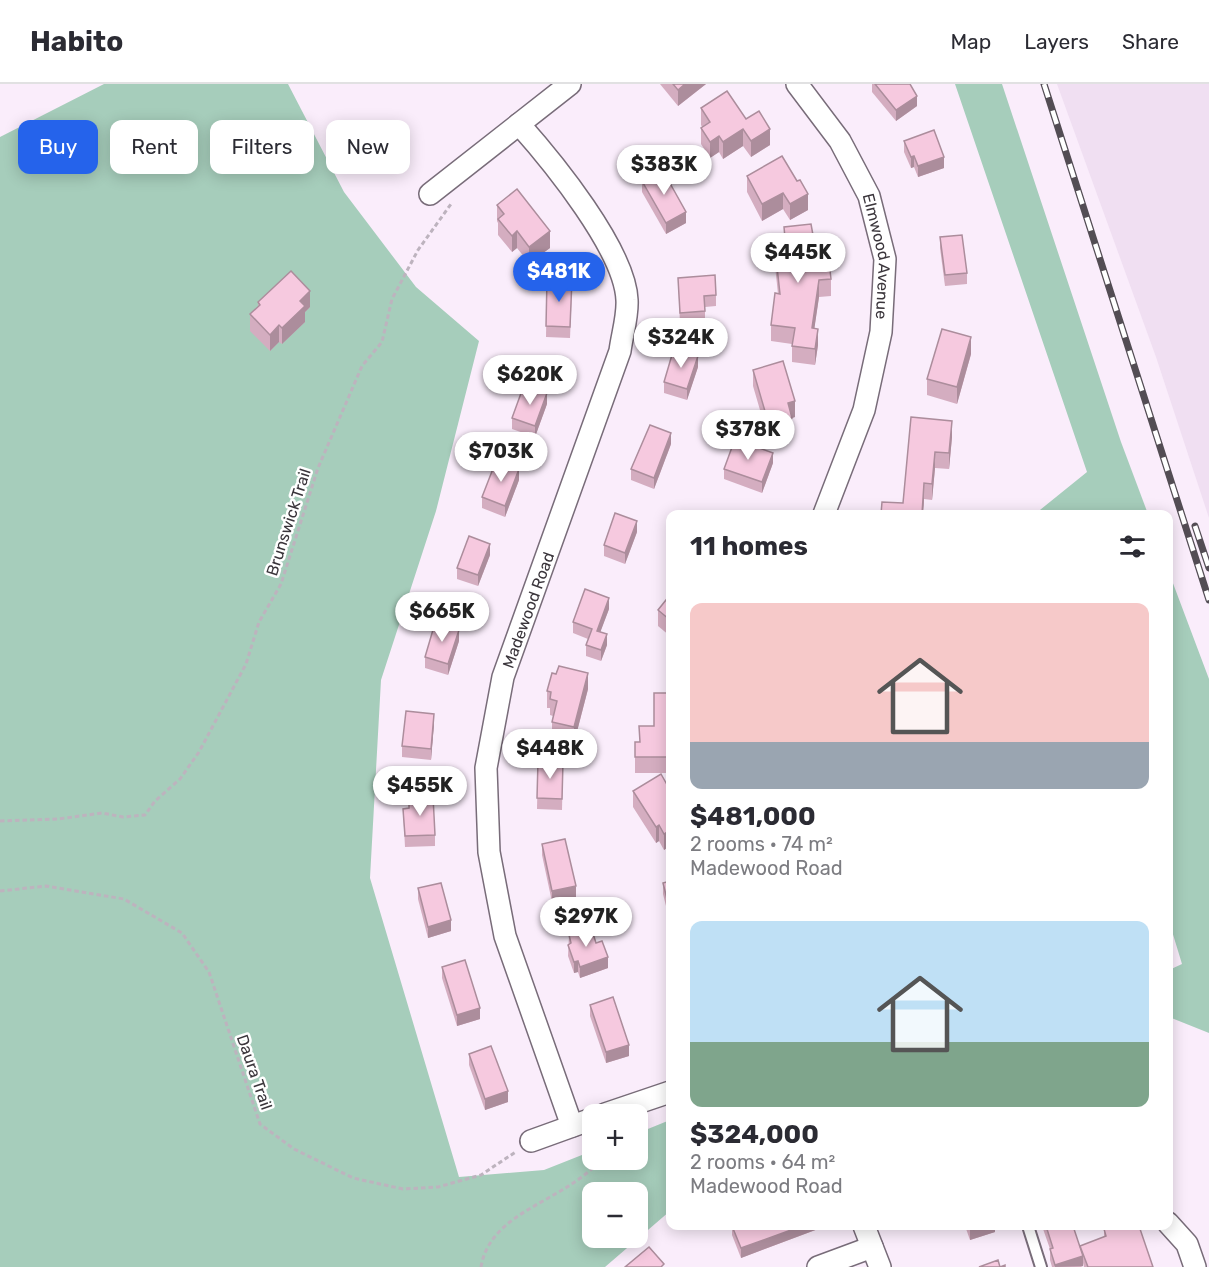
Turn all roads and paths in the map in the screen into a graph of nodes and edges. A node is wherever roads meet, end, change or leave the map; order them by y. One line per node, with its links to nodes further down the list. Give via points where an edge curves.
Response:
1 (570, 84): 3 (street)
2 (797, 84): 6 (street, Elmwood Avenue, via 840,141 869,196 885,260 881,332 864,410)
3 (519, 124): 4 (street); 12 (street, Madewood Road, via 575,194 614,256 627,299 620,351 503,677 486,768 489,852 505,936)
4 (430, 194)
5 (457, 196): 7 (path, Brunswick Trail, via 418,250 392,299 382,342 362,366 318,468 281,584 259,622 246,664 186,770 146,815 123,817 102,813)
6 (826, 510)
7 (0, 821)
8 (0, 891): 13 (path, Daura Trail, via 46,886 124,899 182,933 209,972 260,1124 294,1149 353,1178 403,1190 438,1187 481,1175)
9 (666, 1093): 10 (street)
10 (634, 1104)
11 (582, 1122): 12 (street)
12 (572, 1125): 13 (street)
13 (531, 1141)
14 (590, 1170): 19 (path, via 511,1221 484,1253)
15 (1173, 1229): 23 (street, via 1186,1244)
16 (866, 1230): 18 (street)
17 (1029, 1230): 22 (lane)
18 (872, 1247): 20 (street); 21 (street)
19 (482, 1267)
20 (818, 1267)
21 (880, 1267)
22 (1041, 1267)
23 (1195, 1267)

